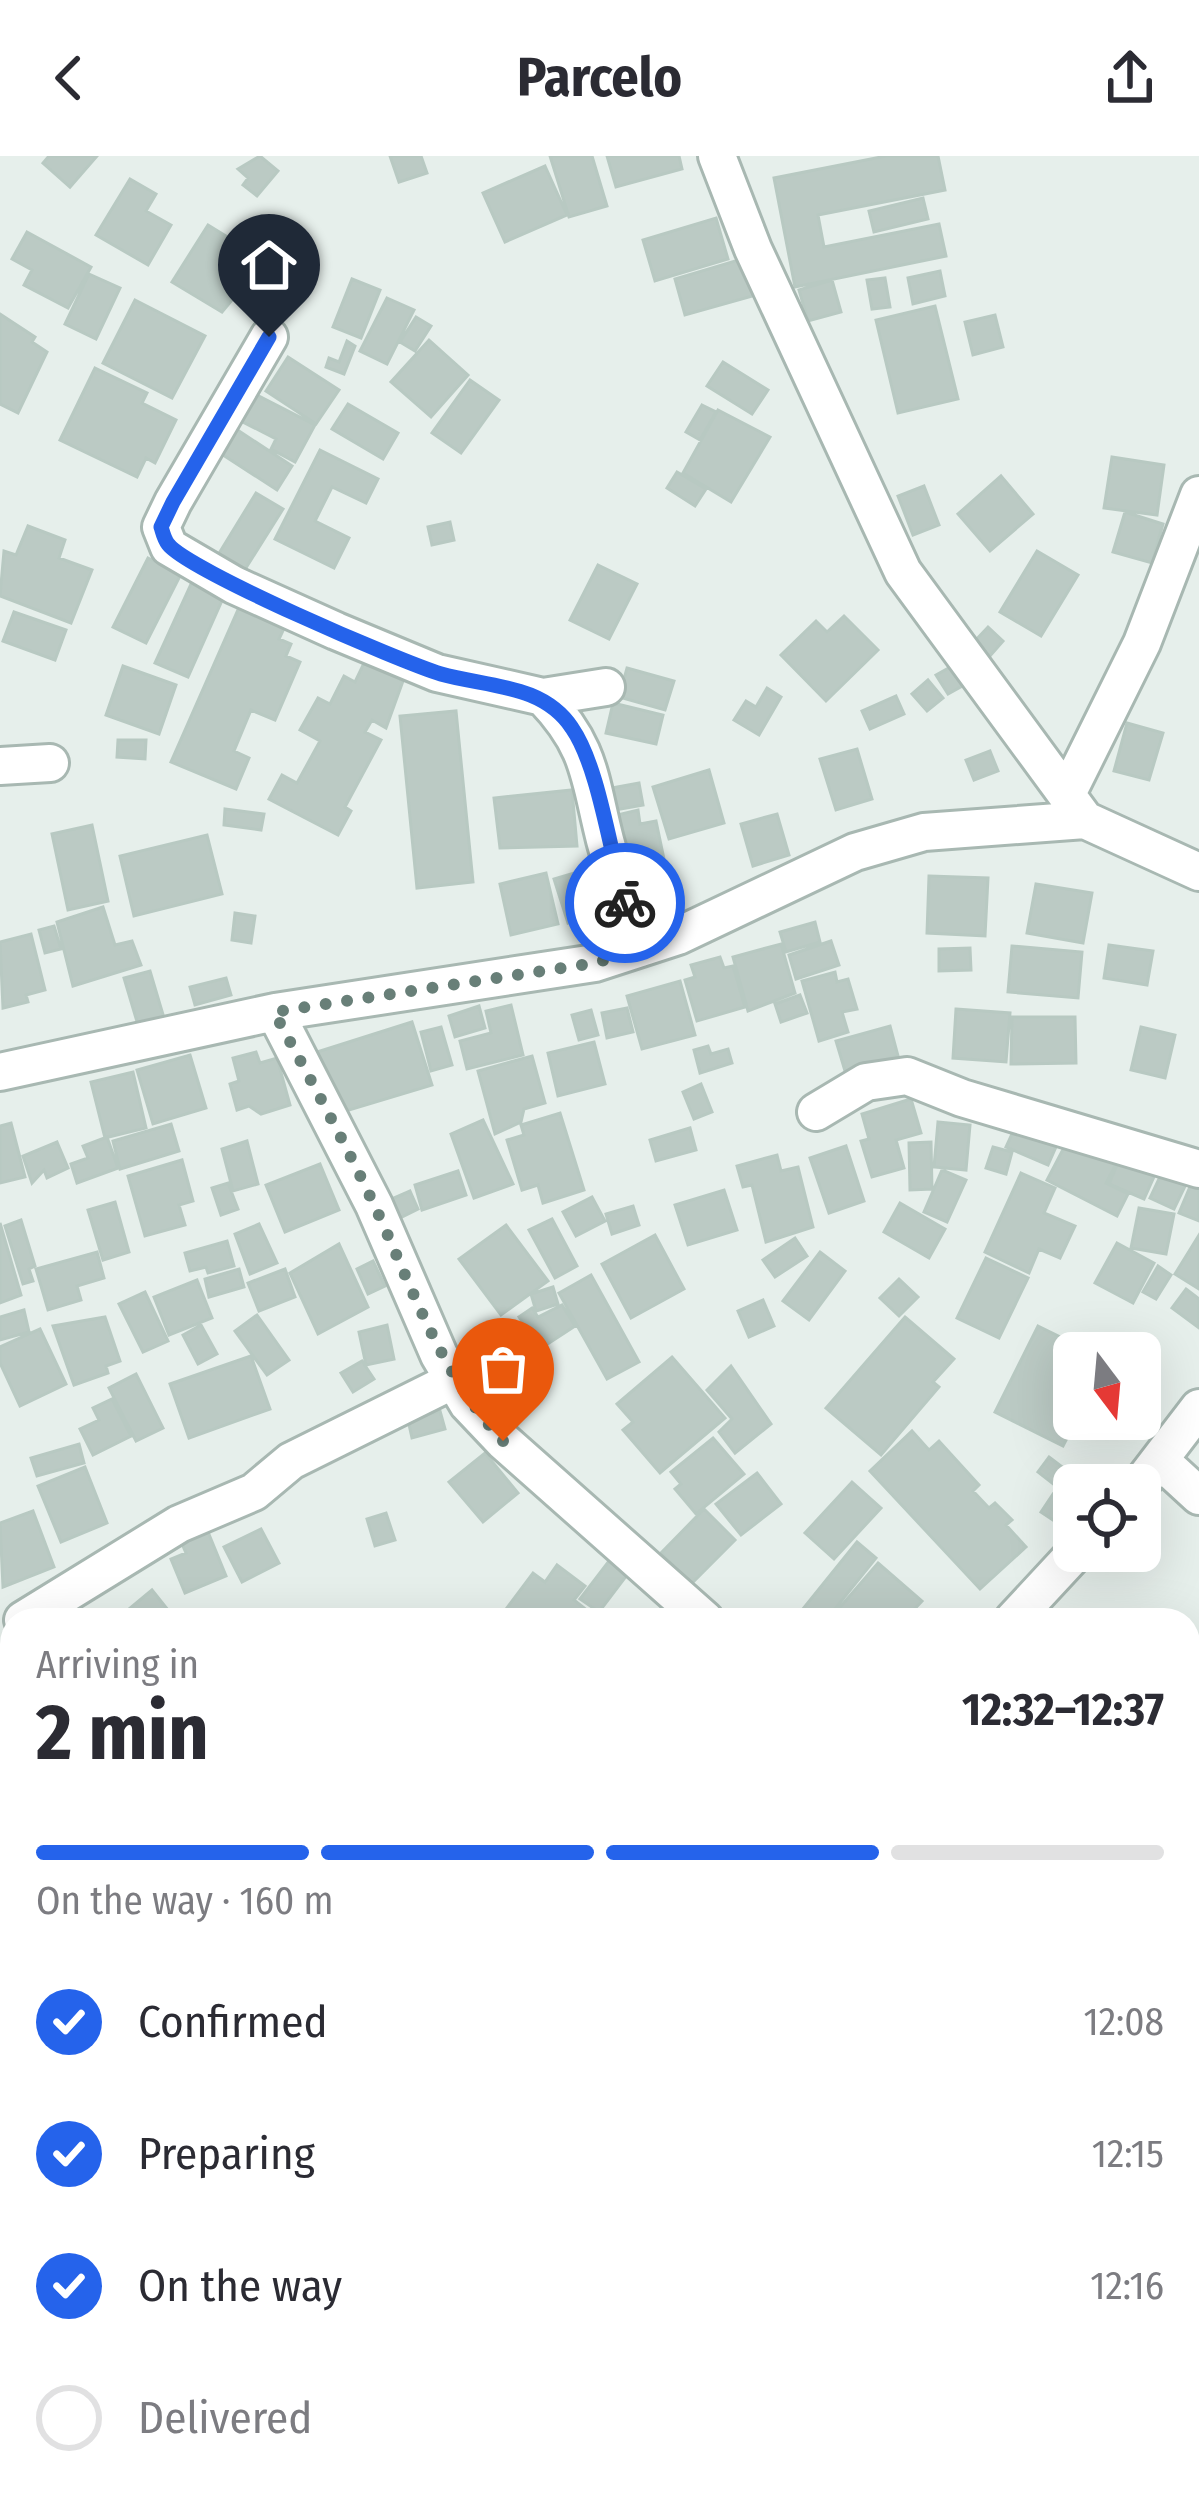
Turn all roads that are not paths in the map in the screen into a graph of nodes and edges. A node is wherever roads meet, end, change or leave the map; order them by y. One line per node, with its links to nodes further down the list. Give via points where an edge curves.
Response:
1 (717, 156): 8 (street, via 903,572)
2 (269, 337): 5 (street, via 161,527 169,547 234,585 437,673)
3 (1199, 495): 8 (street)
4 (606, 687): 5 (street)
5 (543, 697): 10 (street, via 572,727 593,771)
6 (50, 763): 7 (street)
7 (0, 766)
8 (1076, 807): 9 (street); 10 (street, via 895,838)
9 (1199, 872)
10 (638, 949): 11 (street, via 574,967)
11 (274, 1012): 12 (street); 15 (street)
12 (0, 1072)
13 (816, 1112): 14 (street, via 866,1082 907,1076)
14 (1199, 1168)
15 (454, 1380): 21 (street, via 291,1461 254,1492 179,1524); 22 (street, via 503,1441)
16 (1199, 1408): 17 (street)
17 (1158, 1464)
18 (1161, 1478): 19 (street)
19 (1199, 1496)
20 (1057, 1572): 23 (street)
21 (42, 1608)
22 (691, 1608)
23 (1023, 1608)

